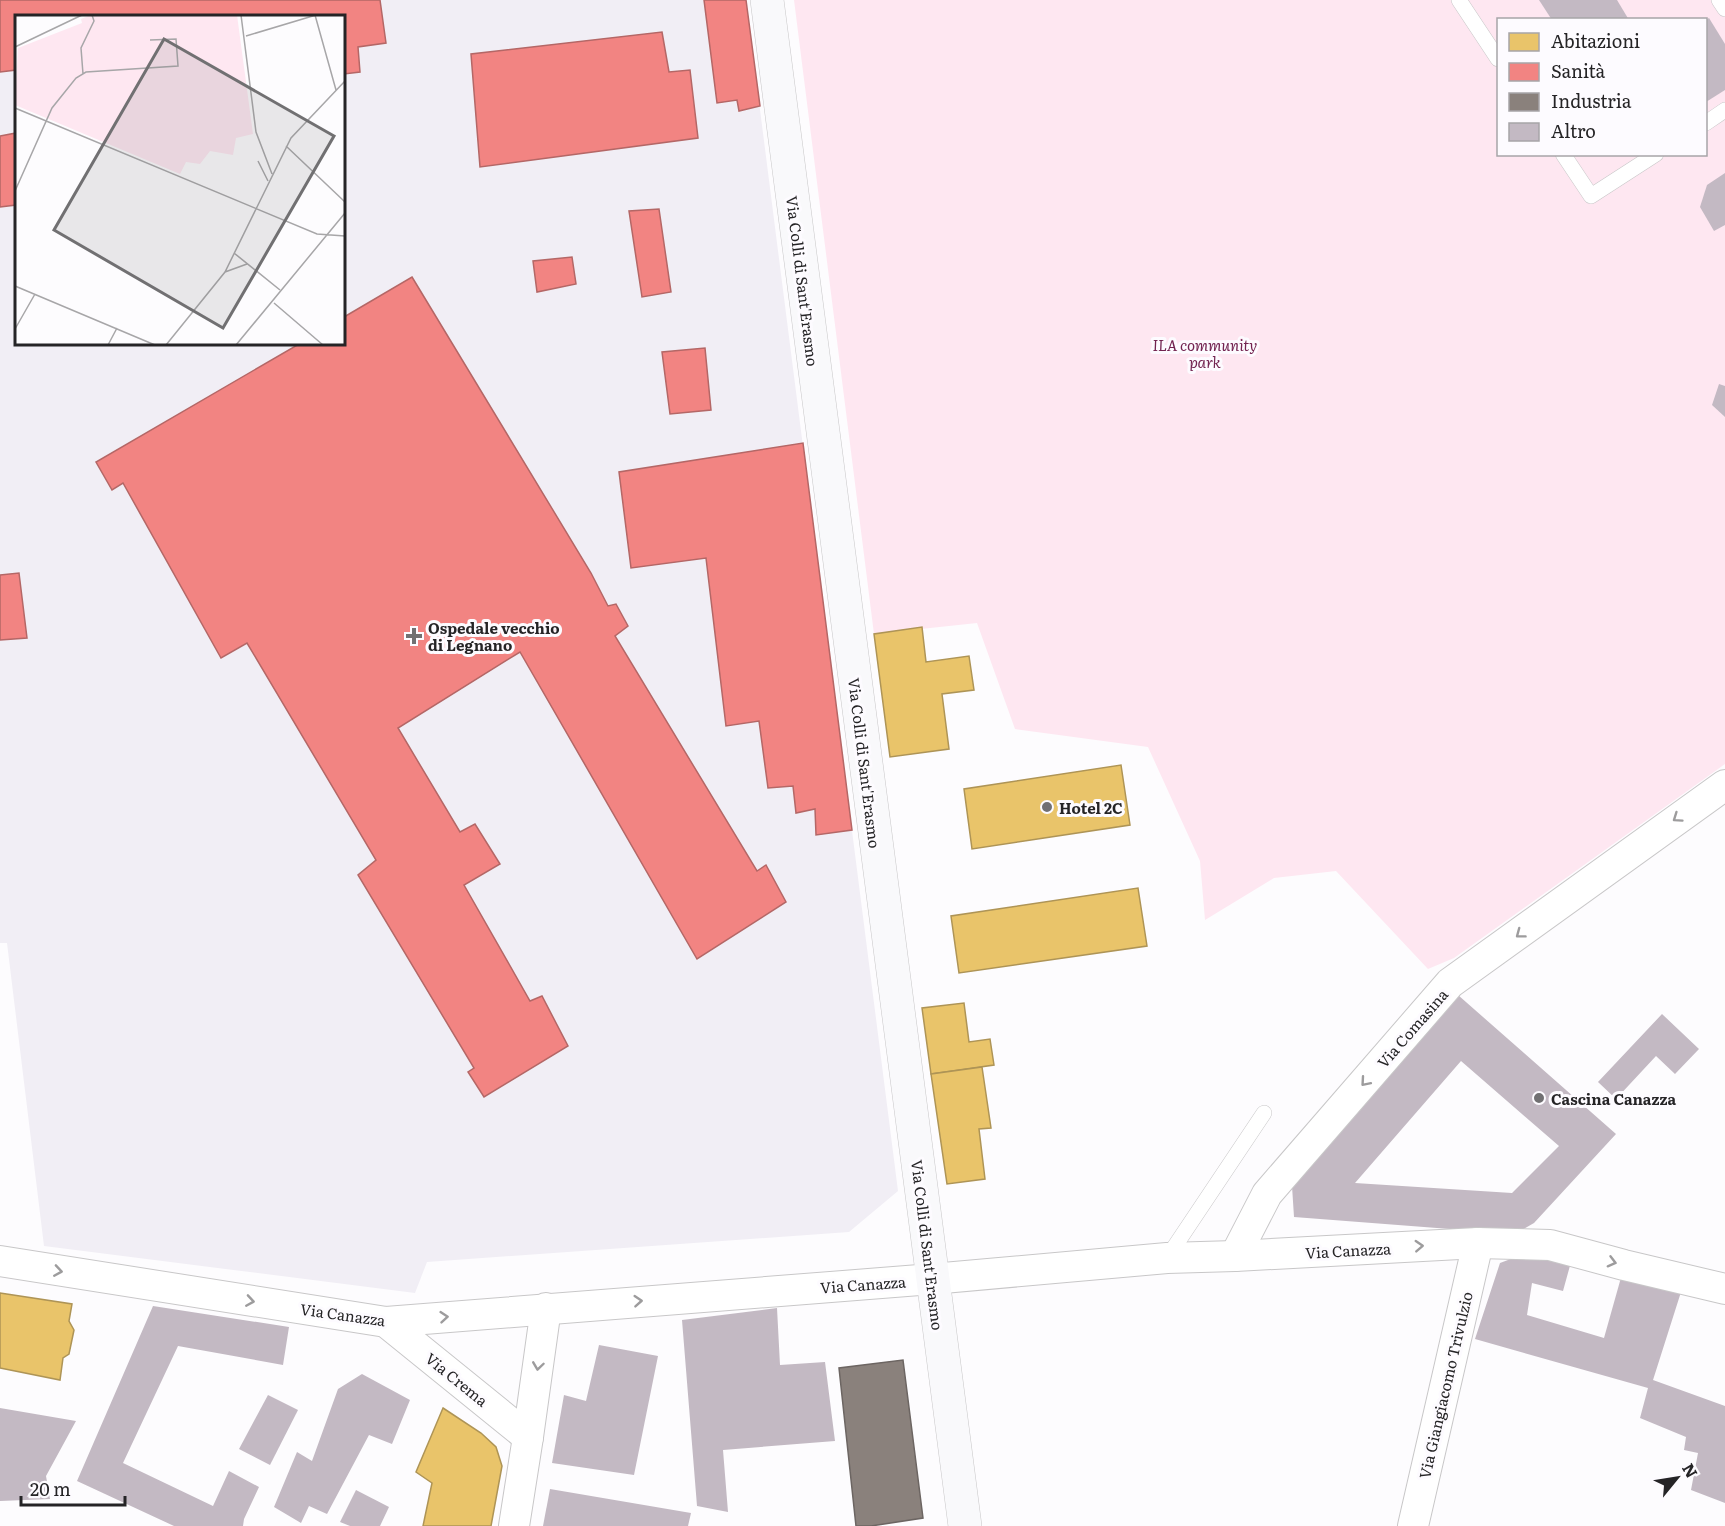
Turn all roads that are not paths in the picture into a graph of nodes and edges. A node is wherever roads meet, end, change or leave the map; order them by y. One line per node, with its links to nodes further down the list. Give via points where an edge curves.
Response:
1 (767, 0): 16 (street, Via Colli di Sant'Erasmo)
2 (1459, 0): 5 (lane)
3 (1719, 0): 4 (lane)
4 (1725, 9)
5 (1497, 57)
6 (1725, 110): 7 (lane)
7 (1707, 122)
8 (1564, 156): 9 (lane, via 1591,196)
9 (1653, 156)
10 (1725, 784): 13 (street, Via Comasina, one-way to 13, via 1450,983 1267,1194)
11 (1264, 1113): 14 (lane)
12 (1478, 1243): 13 (street, Via Canazza, one-way to 12); 17 (street, Via Canazza, one-way to 17, via 1550,1245); 23 (street, Via Giangiacomo Trivulzio)
13 (1235, 1256): 14 (street, Via Canazza)
14 (1167, 1258): 16 (street, Via Canazza)
15 (0, 1261): 19 (street, Via Canazza, one-way to 19)
16 (932, 1279): 18 (street, Via Canazza, one-way to 16); 22 (street, Via Colli di Sant'Erasmo)
17 (1725, 1289)
18 (546, 1308): 19 (street, Via Canazza, one-way to 18); 20 (street, one-way to 20)
19 (386, 1322): 20 (street, Via Crema)
20 (528, 1437): 21 (street)
21 (514, 1526)
22 (965, 1526)
23 (1413, 1526)

